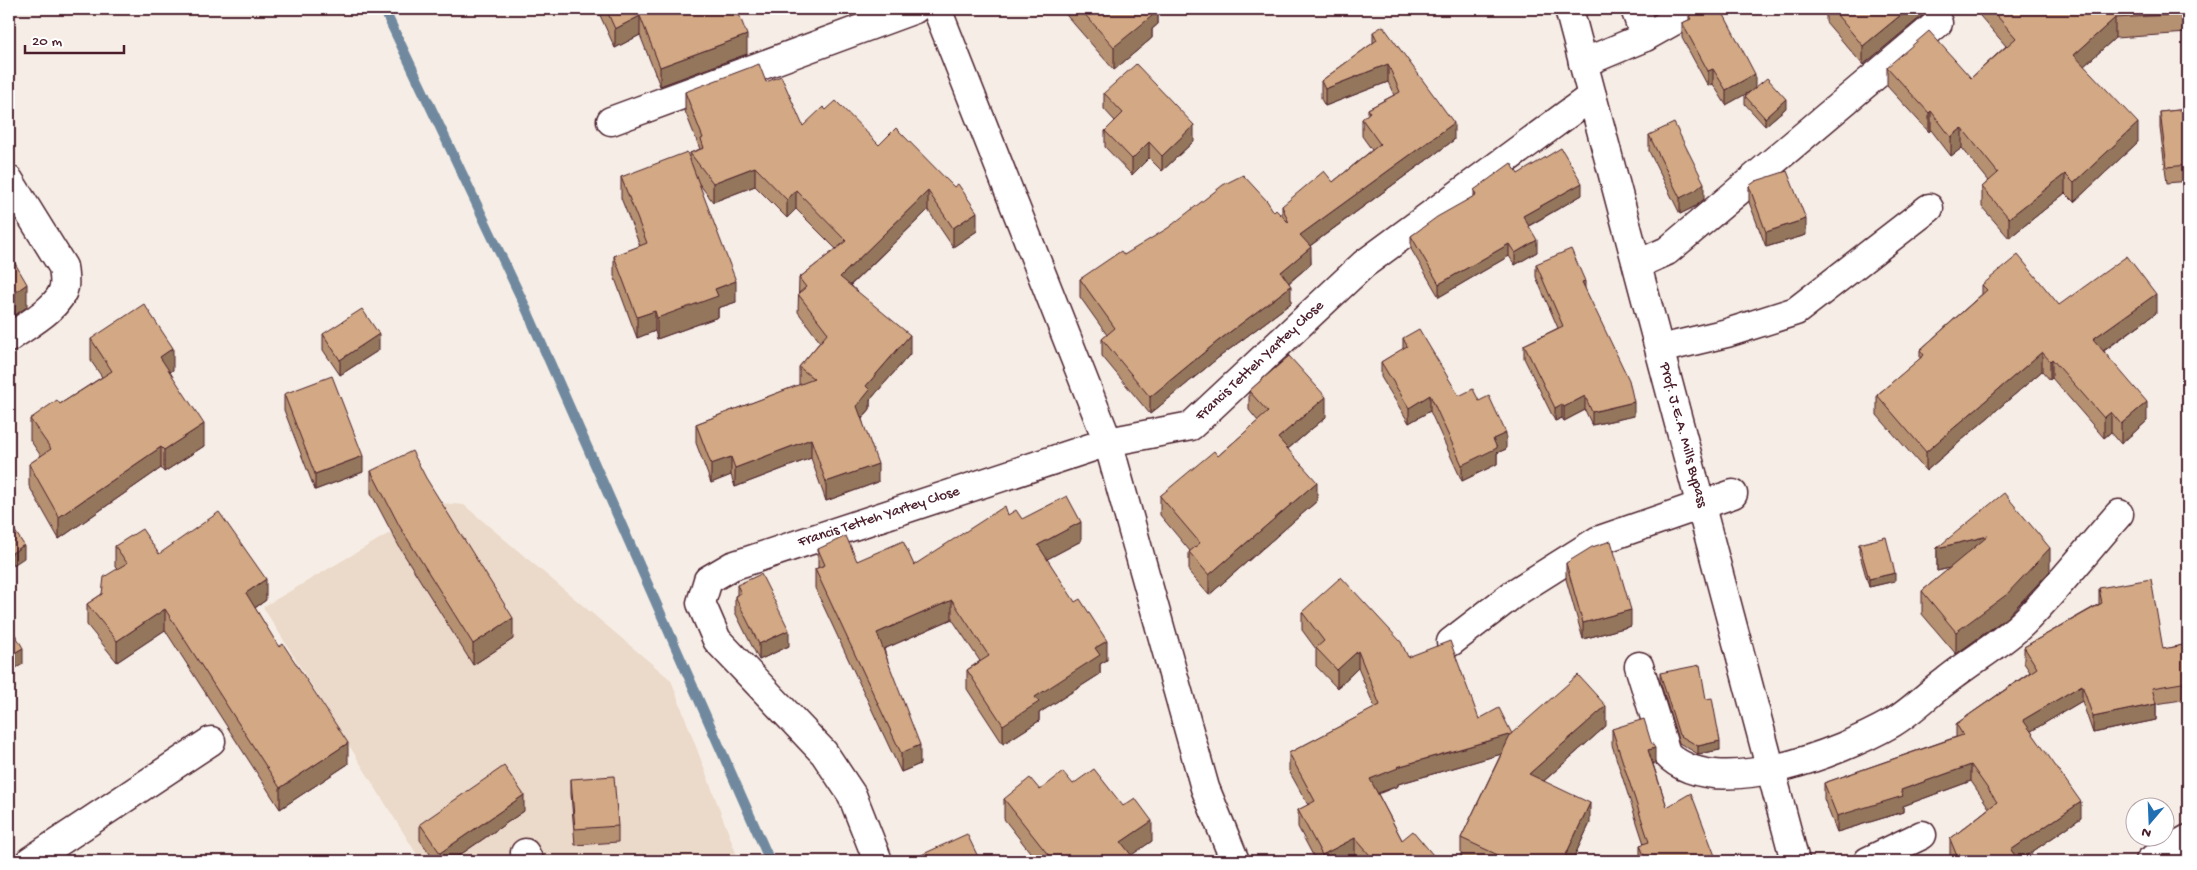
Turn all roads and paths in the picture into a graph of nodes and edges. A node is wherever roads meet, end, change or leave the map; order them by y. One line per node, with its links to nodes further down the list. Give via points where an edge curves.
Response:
1 (915, 9): 10 (street)
2 (936, 9): 16 (street)
3 (1569, 9): 8 (street, Prof. J.E.A. Mills Bypass)
4 (1635, 9): 7 (street)
5 (1695, 9): 7 (street)
6 (1938, 23): 13 (street, via 1667,251)
7 (1645, 36): 8 (street)
8 (1584, 63): 9 (street, Prof. J.E.A. Mills Bypass)
9 (1592, 96): 13 (street, Prof. J.E.A. Mills Bypass); 16 (street, Francis Tetteh Yartey Close, via 1364,264 1191,426)
10 (611, 121)
11 (9, 180): 14 (street, via 64,267 65,277 56,303)
12 (1929, 208): 15 (street, via 1796,312)
13 (1638, 264): 15 (street, Prof. J.E.A. Mills Bypass)
14 (9, 338)
15 (1660, 349): 18 (street, Prof. J.E.A. Mills Bypass)
16 (1108, 442): 27 (street, Francis Tetteh Yartey Close, via 732,566 708,580 701,603 717,640 824,753 852,795); 28 (street, via 1205,788)
17 (1733, 494): 18 (street)
18 (1702, 505): 20 (street, via 1597,541 1516,592); 23 (street, Prof. J.E.A. Mills Bypass)
19 (2119, 514): 23 (street, via 2023,623 1894,722 1855,742)
20 (1451, 642)
21 (1639, 666): 23 (street, via 1666,753 1674,762 1720,776)
22 (211, 741): 26 (street)
23 (1773, 771): 29 (street, Prof. J.E.A. Mills Bypass)
24 (1922, 835): 30 (street)
25 (2188, 839): 31 (street)
26 (30, 861)
27 (878, 861)
28 (1235, 861)
29 (1795, 861)
30 (1868, 861)
31 (2150, 861)

